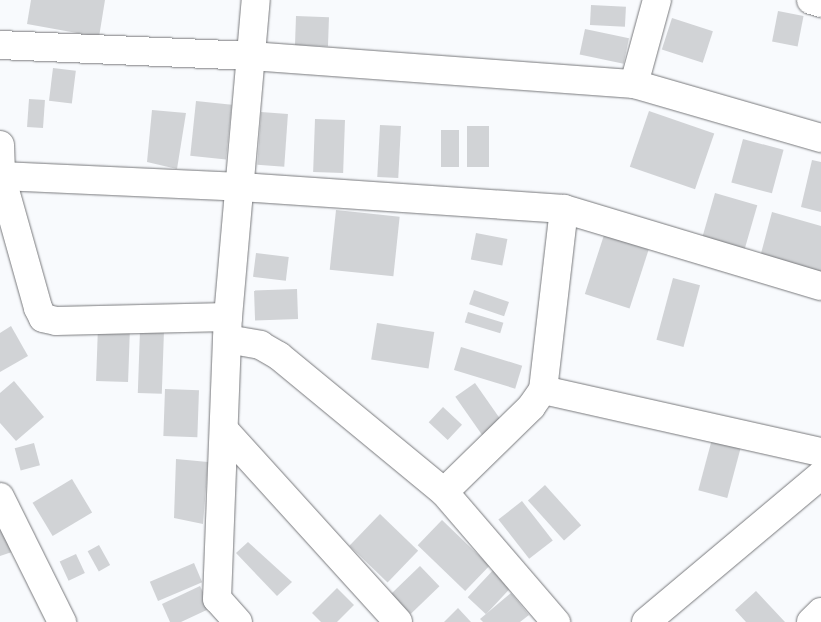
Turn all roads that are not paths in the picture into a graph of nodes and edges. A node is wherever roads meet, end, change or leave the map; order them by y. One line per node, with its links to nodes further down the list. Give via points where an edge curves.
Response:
1 (256, 0): 6 (street)
2 (657, 0): 7 (street)
3 (810, 0): 4 (street)
4 (821, 2)
5 (0, 45): 6 (street)
6 (251, 56): 7 (street); 11 (street)
7 (634, 84): 8 (street)
8 (821, 138)
9 (0, 145): 10 (street)
10 (1, 176): 11 (street); 14 (street, via 43,318)
11 (241, 187): 12 (street); 14 (street)
12 (564, 209): 13 (street); 15 (street)
13 (821, 286)
14 (228, 328): 16 (street); 19 (street, via 279,356)
15 (543, 390): 17 (street); 19 (street, via 531,407)
16 (226, 432): 23 (street, via 218,599); 24 (street)
17 (821, 452)
18 (821, 475): 26 (street)
19 (444, 492): 25 (street)
20 (0, 497): 22 (street)
21 (821, 612): 27 (street)
22 (62, 622)
23 (238, 622)
24 (398, 622)
25 (556, 622)
26 (646, 622)
27 (811, 622)

